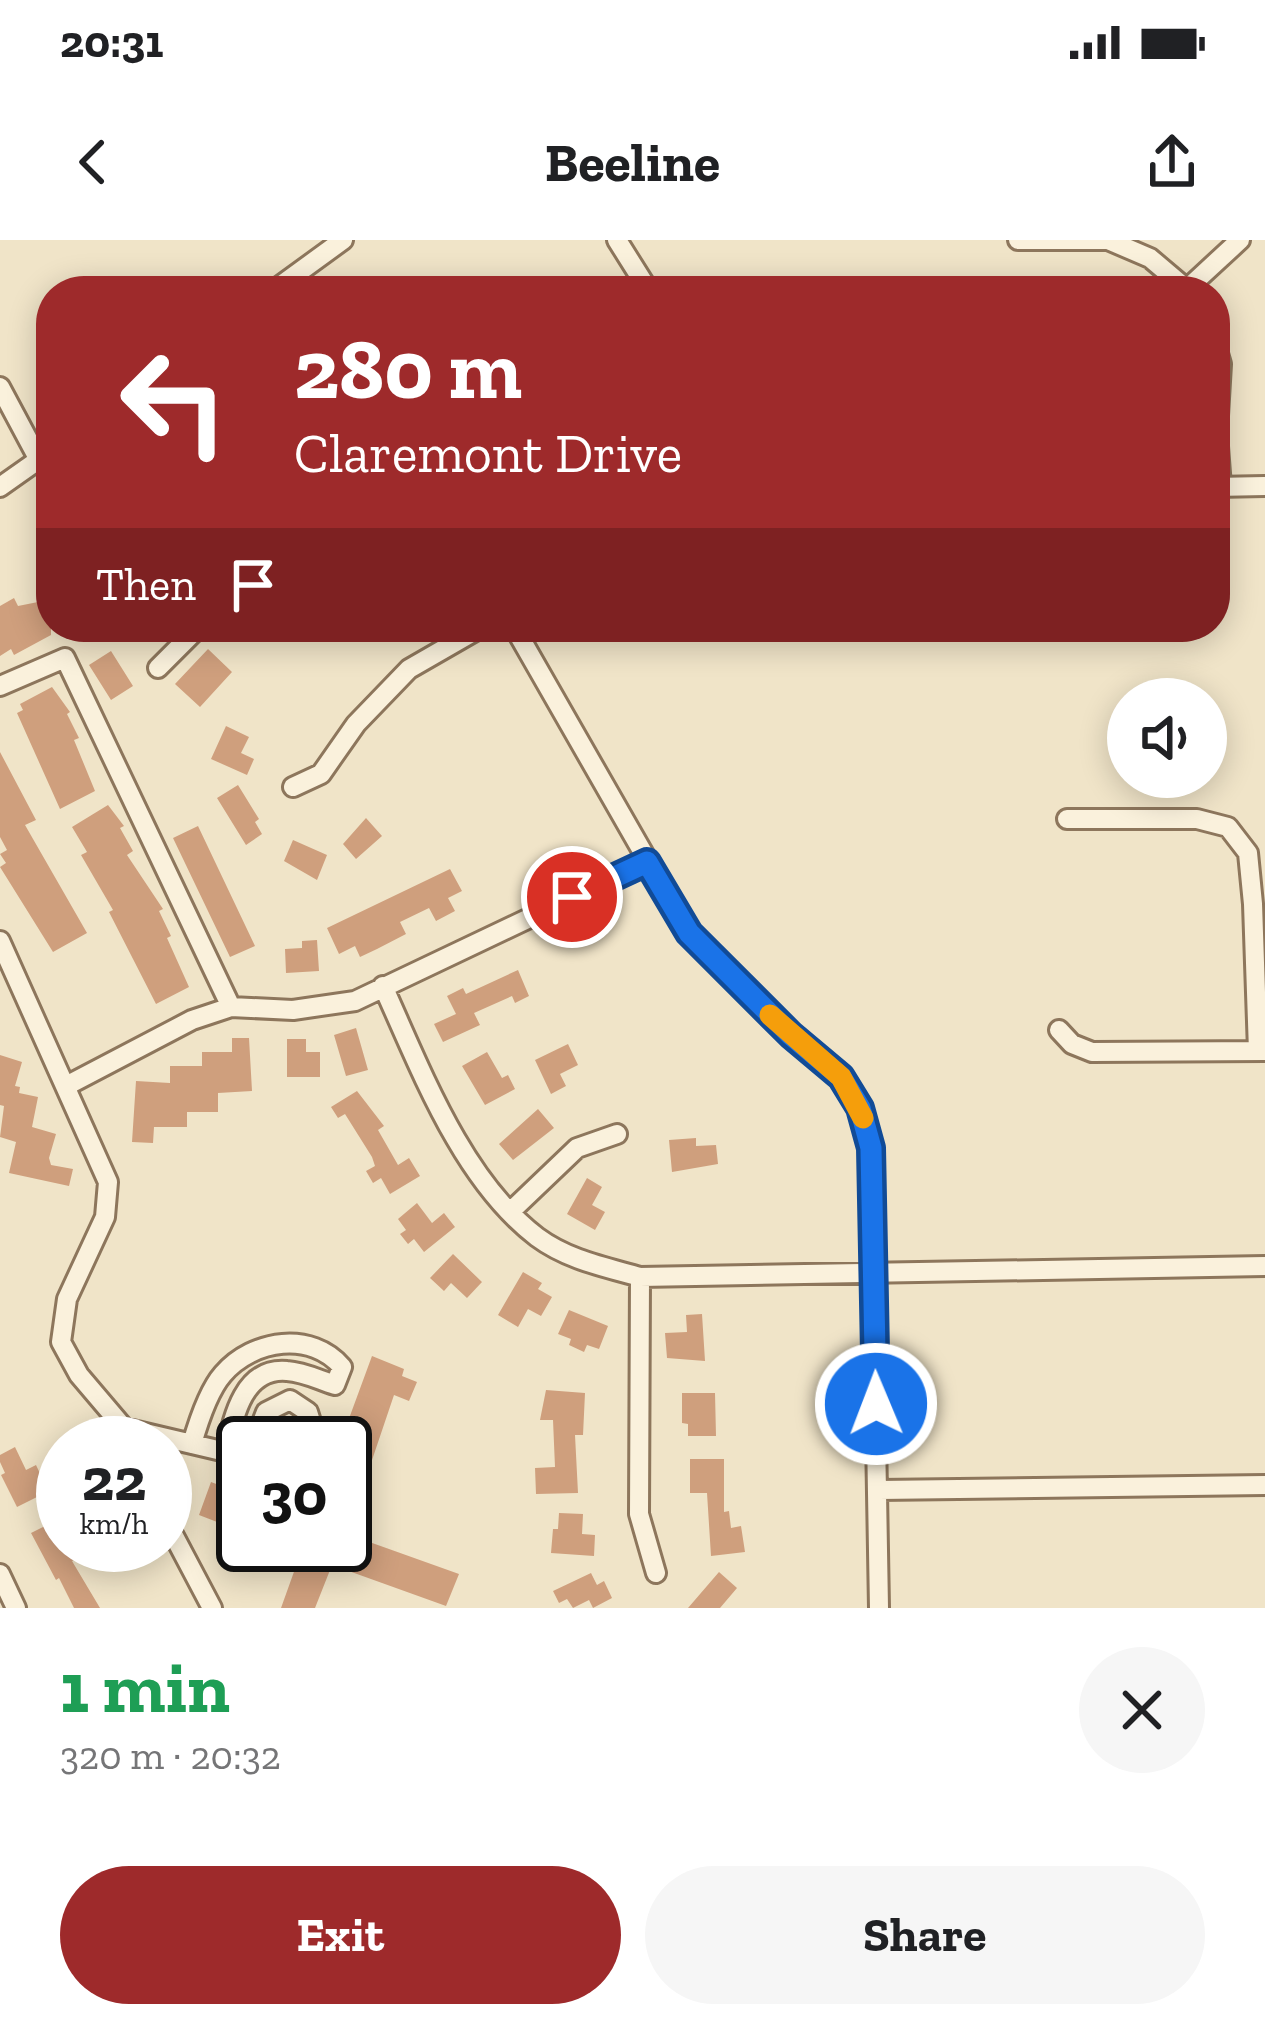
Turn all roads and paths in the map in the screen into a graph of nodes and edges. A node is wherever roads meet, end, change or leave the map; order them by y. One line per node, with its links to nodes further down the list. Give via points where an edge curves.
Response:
1 (343, 240): 5 (street)
2 (617, 240): 6 (street)
3 (1018, 240): 7 (street, via 1108,240)
4 (1240, 240): 8 (street)
5 (294, 276)
6 (640, 276)
7 (1172, 276)
8 (1203, 276)
9 (0, 387): 10 (street)
10 (36, 442)
11 (36, 462): 14 (street)
12 (1265, 486): 13 (street)
13 (1230, 487)
14 (0, 488)
15 (179, 642): 18 (street)
16 (456, 642): 20 (street, via 409,669 321,774)
17 (522, 642): 22 (street)
18 (158, 668)
19 (0, 686): 25 (street, via 65,658)
20 (293, 787)
21 (1067, 819): 27 (street, via 1197,819 1228,827 1248,853)
22 (647, 862): 24 (street); 32 (street, via 689,933 841,1077 860,1108 871,1148)
23 (0, 941): 28 (street)
24 (383, 986): 25 (street, via 329,1006); 30 (street, via 461,1147)
25 (231, 1006): 28 (street)
26 (1058, 1030): 27 (street, via 1092,1052)
27 (1262, 1051)
28 (65, 1086): 34 (street, via 108,1182 105,1217 67,1299 61,1342)
29 (616, 1135): 30 (street, via 577,1148)
30 (510, 1212): 33 (street, via 574,1259)
31 (1265, 1266): 32 (street)
32 (873, 1275): 33 (street); 41 (street)
33 (640, 1277): 43 (street, via 639,1514)
34 (110, 1416)
35 (236, 1416): 38 (street, via 250,1385 275,1371 335,1385 342,1367 311,1346 280,1343 250,1352 221,1375)
36 (264, 1416): 37 (street, via 290,1400)
37 (310, 1416)
38 (192, 1444): 39 (street)
39 (216, 1449)
40 (1265, 1485): 41 (street)
41 (878, 1490): 47 (street)
42 (192, 1571): 46 (street)
43 (656, 1573)
44 (0, 1574): 45 (street)
45 (16, 1608)
46 (212, 1608)
47 (879, 1608)

